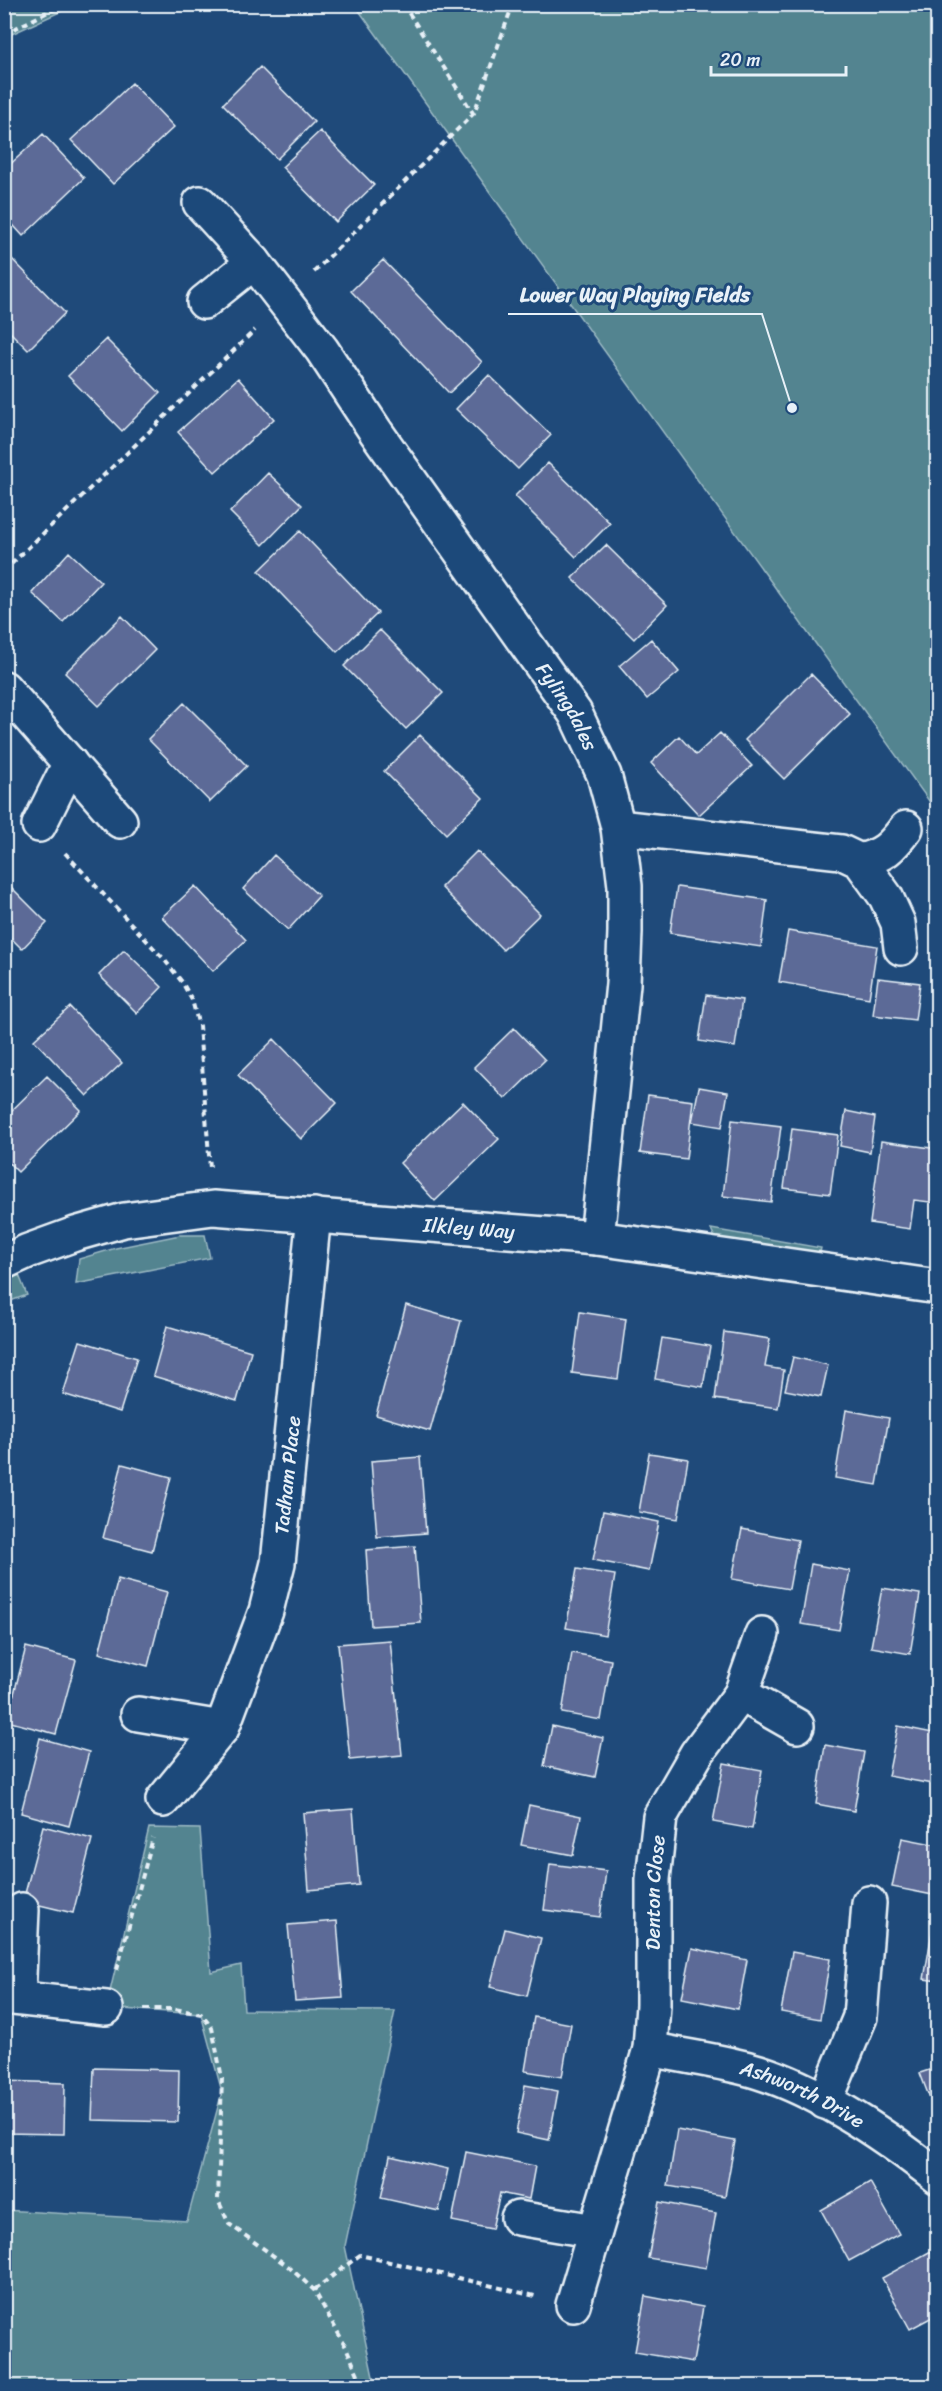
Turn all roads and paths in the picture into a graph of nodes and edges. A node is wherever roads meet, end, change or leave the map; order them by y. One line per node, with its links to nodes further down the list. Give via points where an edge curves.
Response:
1 (64, 4): 4 (path)
2 (403, 4): 5 (path)
3 (513, 4): 5 (path)
4 (4, 34)
5 (474, 113): 8 (path)
6 (200, 203): 7 (street, Fylingdales)
7 (254, 262): 8 (street, Fylingdales); 9 (street)
8 (285, 300): 10 (path); 15 (street, Fylingdales, via 575,713 604,775)
9 (204, 302)
10 (4, 570)
11 (4, 688): 12 (street)
12 (70, 763): 13 (street); 14 (street)
13 (120, 821)
14 (39, 825): 19 (path, via 163,958 192,1000 199,1026)
15 (618, 827): 17 (street, via 841,852); 21 (street, Fylingdales, via 625,886 623,974)
16 (906, 828): 17 (street, via 879,856)
17 (860, 861): 18 (street, via 886,897 898,923)
18 (902, 948)
19 (213, 1208): 20 (street, Ilkley Way); 22 (street, Ilkley Way, via 124,1221 75,1234)
20 (314, 1215): 21 (street, Ilkley Way); 28 (street, Tadham Place, via 278,1563 266,1611)
21 (597, 1238): 23 (street, Ilkley Way)
22 (4, 1263)
23 (938, 1287)
24 (762, 1634): 25 (street, Denton Close)
25 (741, 1694): 27 (street); 34 (street, Denton Close, via 697,1753 660,1816 653,1879)
26 (138, 1714): 28 (street)
27 (797, 1726)
28 (222, 1728): 29 (street, Tadham Place)
29 (163, 1800): 33 (path)
30 (869, 1903): 35 (street, via 860,2017)
31 (22, 1910): 32 (street)
32 (11, 1998): 33 (street)
33 (106, 2008): 39 (path, via 175,2009 201,2014 212,2028 222,2078 218,2200 229,2224)
34 (650, 2049): 35 (street, Ashworth Drive, via 759,2072); 38 (street)
35 (825, 2102): 36 (street, Ashworth Drive, via 901,2148)
36 (938, 2177)
37 (519, 2218): 38 (street)
38 (595, 2231): 40 (street)
39 (314, 2290): 40 (path, via 360,2255); 41 (path, via 346,2346)
40 (573, 2305)
41 (363, 2386)

